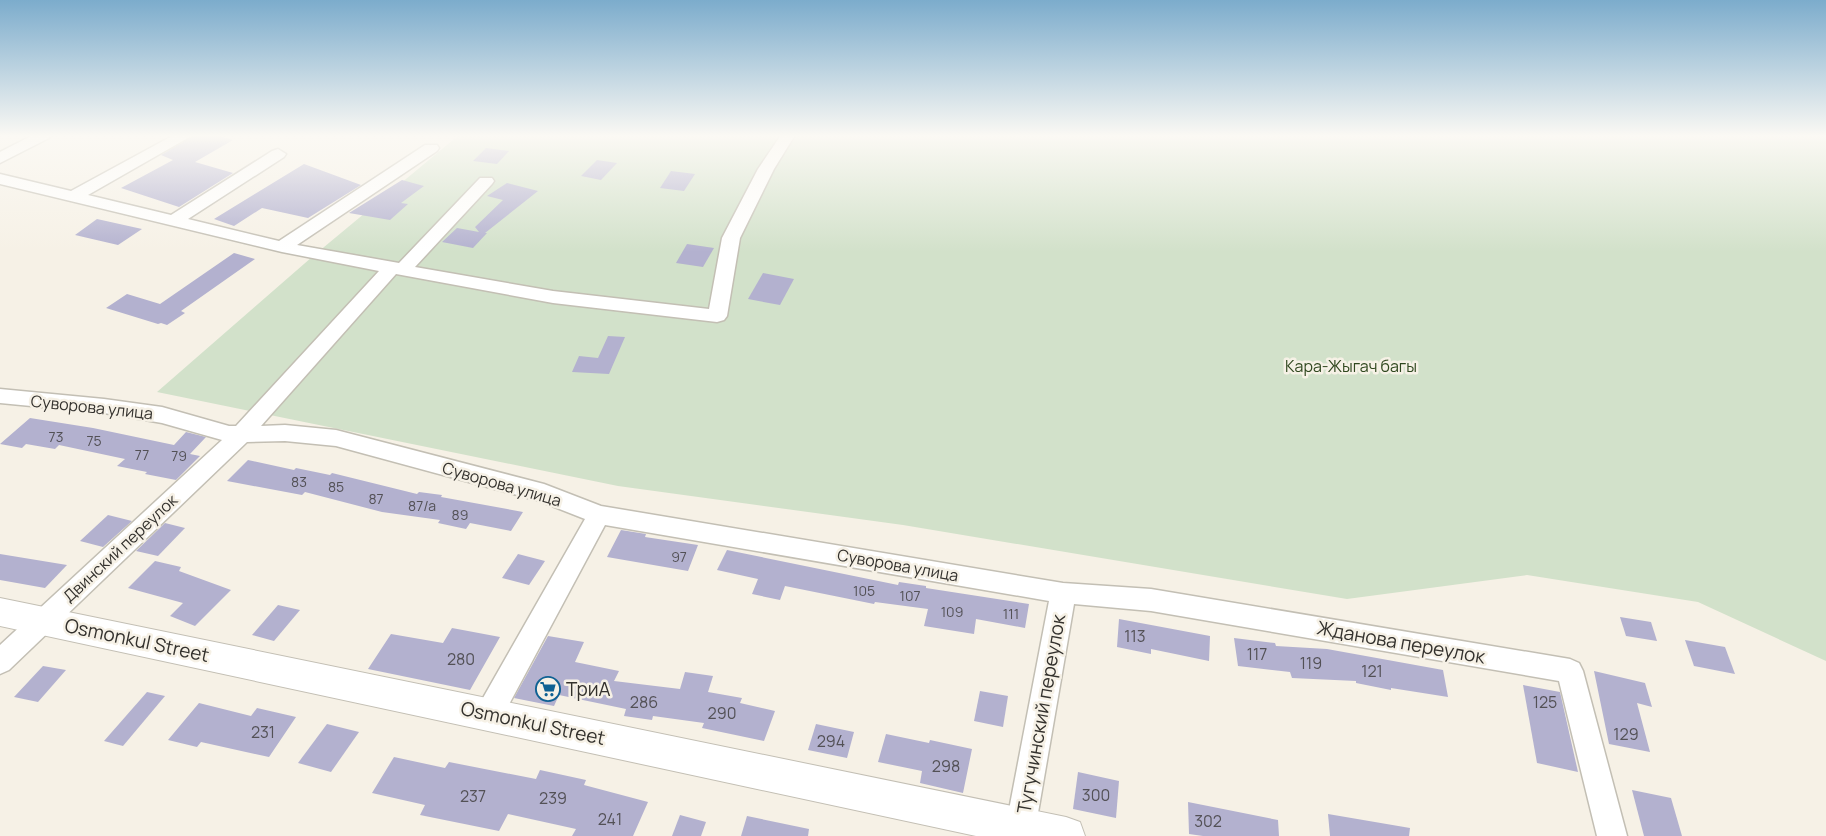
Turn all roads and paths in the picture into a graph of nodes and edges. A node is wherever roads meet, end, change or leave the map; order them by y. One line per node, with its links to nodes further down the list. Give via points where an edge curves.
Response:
1 (115, 174): 7 (street)
2 (247, 174): 8 (street)
3 (392, 174): 9 (street)
4 (763, 174): 10 (street, via 731,238 717,316 670,313 534,294)
5 (0, 179): 7 (street)
6 (486, 181): 10 (street, Двинский переулок)
7 (73, 197): 8 (street)
8 (174, 221): 9 (street)
9 (282, 247): 10 (street)
10 (398, 268): 12 (street, Двинский переулок)
11 (0, 396): 12 (street, Суворова улица, via 162,415 229,434)
12 (240, 434): 13 (street, Суворова улица, via 285,433 336,438 544,493); 16 (street, Двинский переулок)
13 (599, 515): 14 (street, Суворова улица); 18 (street)
14 (1063, 593): 19 (street, Тугучинский переулок); 21 (street, Жданова переулок, via 1151,600 1570,671)
15 (0, 612): 16 (street, Osmonkul Street)
16 (43, 620): 17 (street, Двинский переулок); 18 (street, Osmonkul Street)
17 (0, 662)
18 (489, 714): 19 (street, Osmonkul Street)
19 (1020, 831): 20 (street, Osmonkul Street)
20 (1066, 836)
21 (1612, 836)

